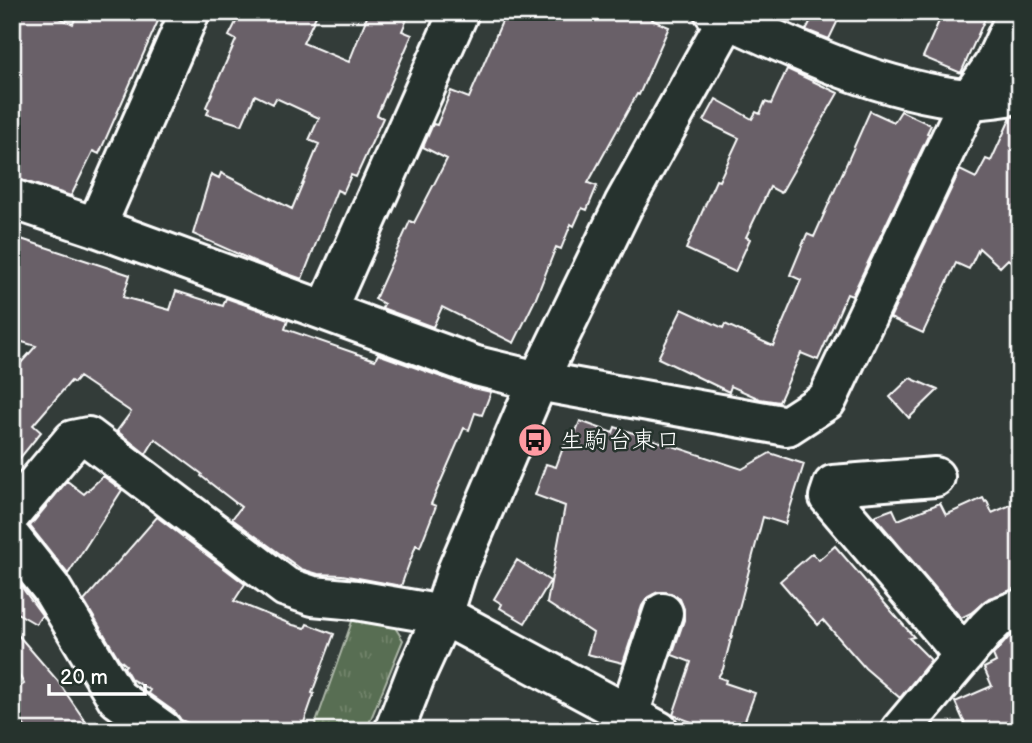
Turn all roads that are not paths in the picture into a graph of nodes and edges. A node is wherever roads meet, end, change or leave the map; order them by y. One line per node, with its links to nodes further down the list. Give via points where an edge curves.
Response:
1 (190, 12): 8 (street)
2 (459, 12): 9 (street)
3 (1018, 12): 6 (street, via 993,66)
4 (724, 15): 6 (street, via 810,57 901,87); 10 (street, via 624,204)
5 (1020, 94): 6 (street)
6 (969, 100): 10 (street, via 827,400 787,426)
7 (12, 199): 8 (street)
8 (96, 227): 9 (street)
9 (326, 311): 10 (street, via 476,366)
10 (538, 381): 16 (street, via 457,571)
11 (935, 477): 17 (street, via 833,485 829,497)
12 (12, 513): 16 (street, via 74,440 88,437 286,587 313,596)
13 (12, 539): 19 (street, via 51,588 117,698)
14 (1020, 609): 17 (street, via 997,618)
15 (663, 613): 18 (street)
16 (443, 615): 18 (street); 20 (street)
17 (963, 654): 21 (street)
18 (644, 723)
19 (163, 731)
20 (394, 731)
21 (900, 731)

